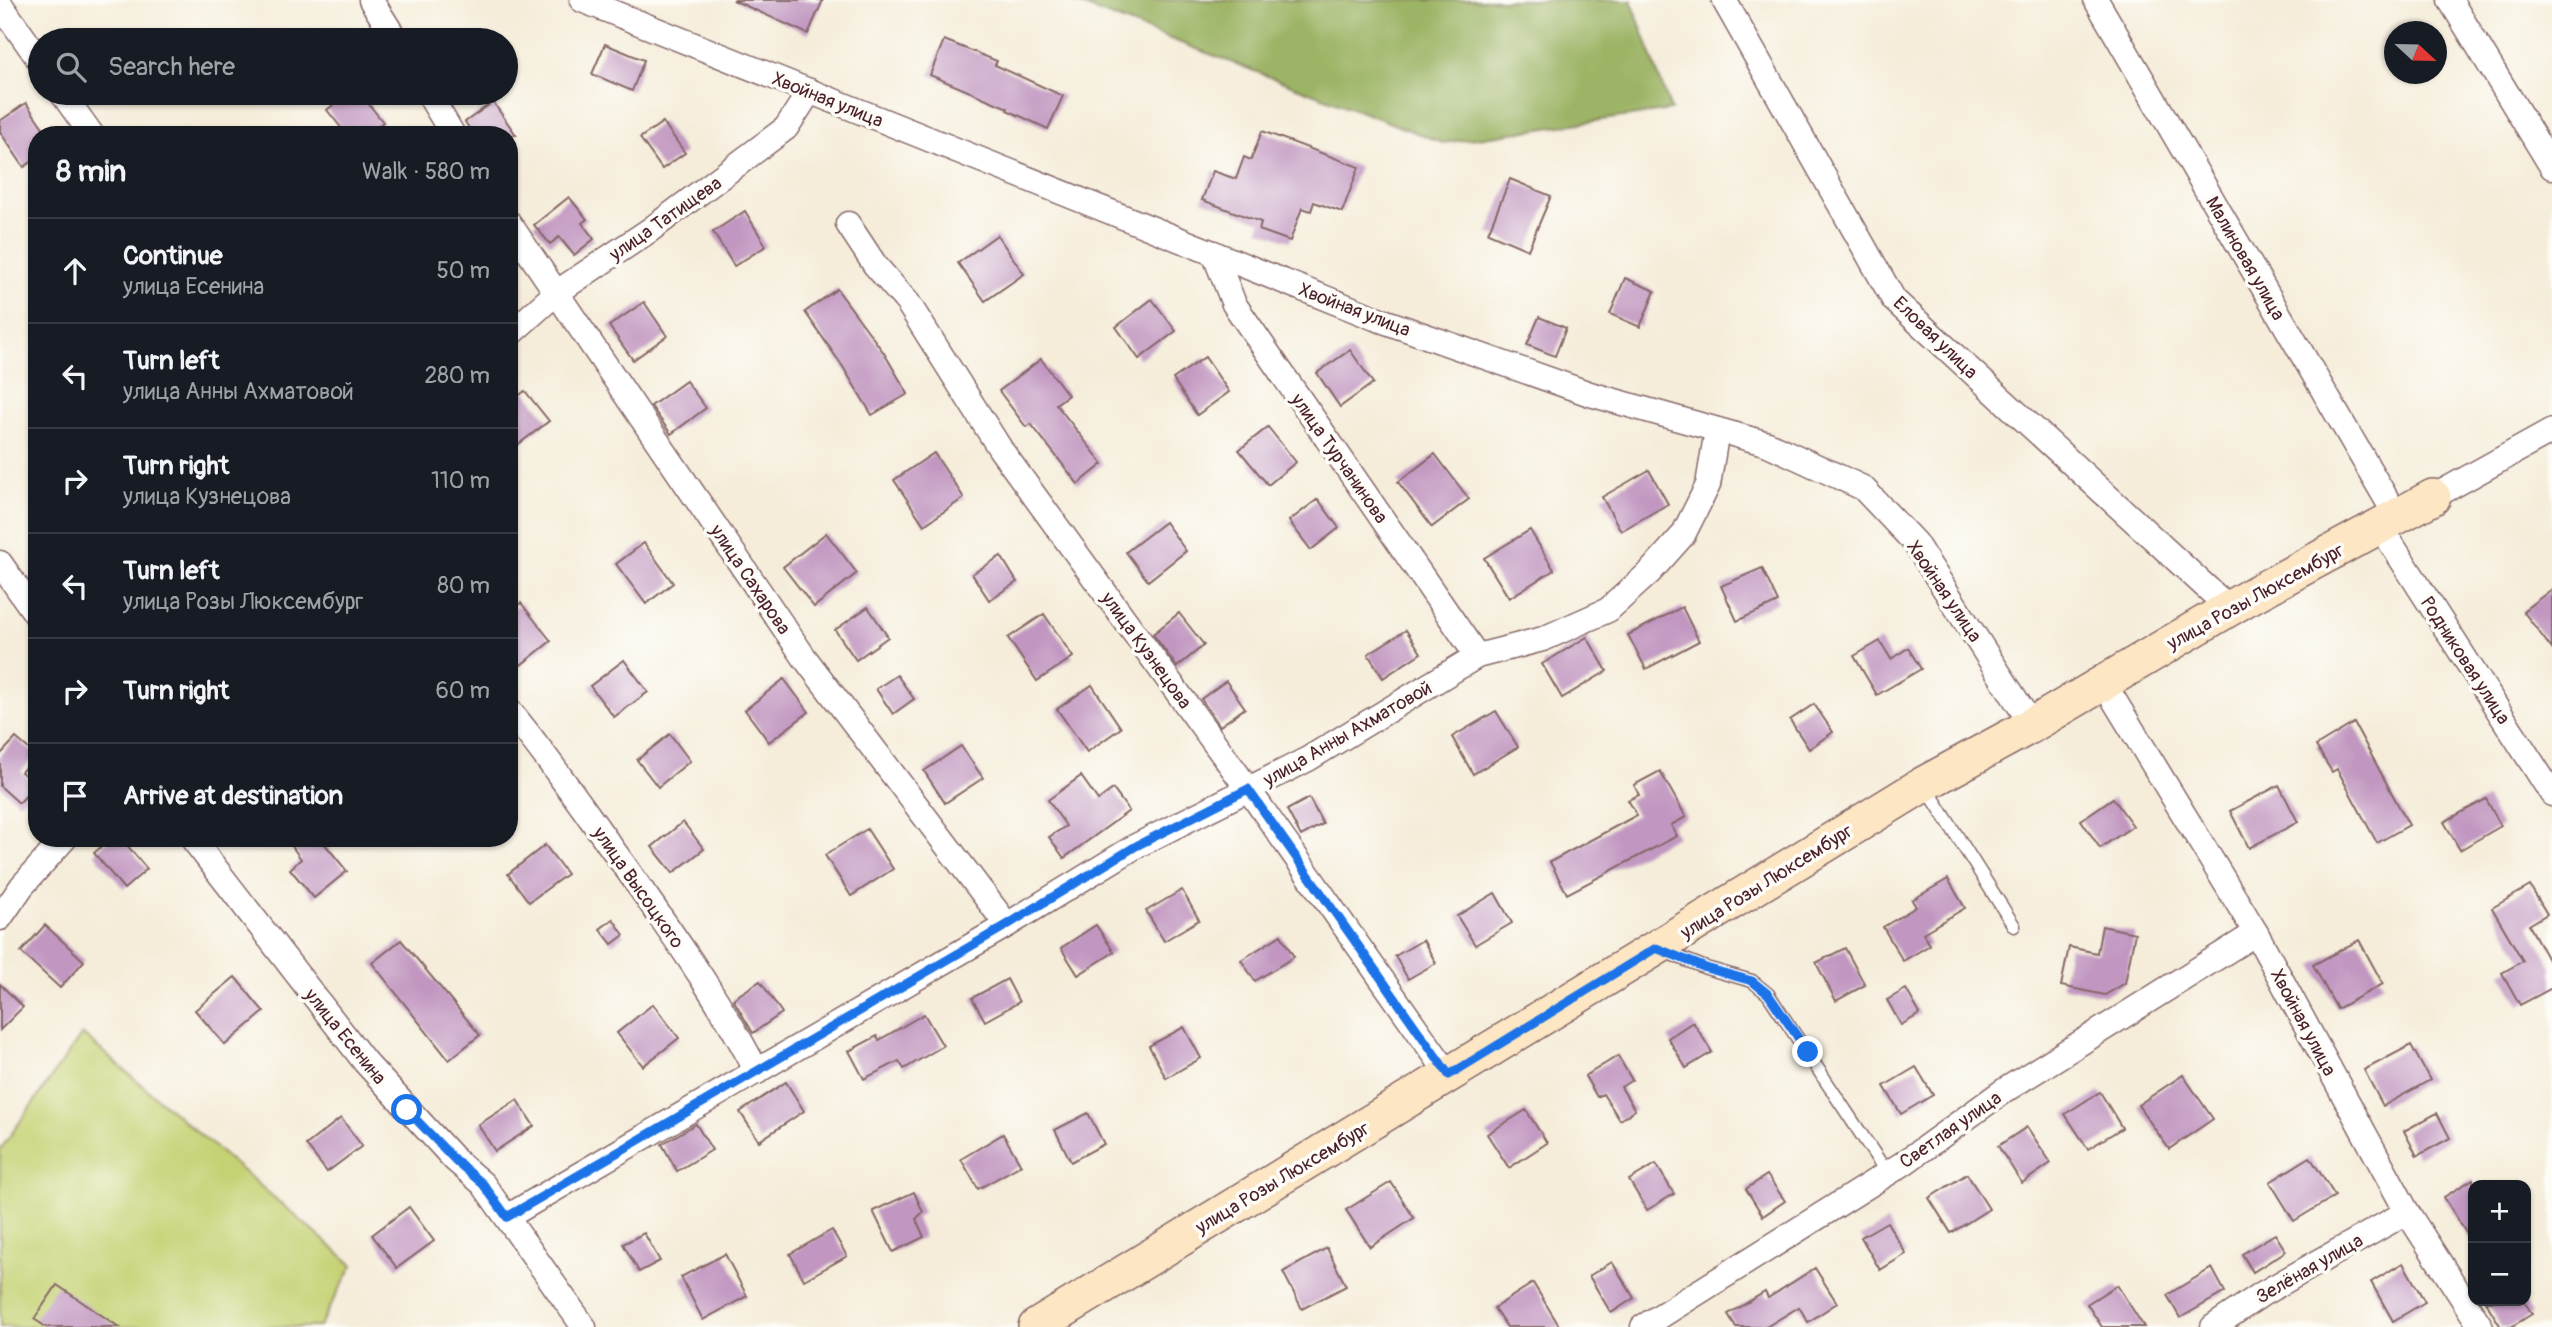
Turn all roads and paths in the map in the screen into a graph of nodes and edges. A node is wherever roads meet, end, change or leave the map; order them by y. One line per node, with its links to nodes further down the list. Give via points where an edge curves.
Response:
1 (371, 0): 7 (street)
2 (582, 0): 9 (street, Хвойная улица)
3 (1724, 0): 26 (street, Еловая улица, via 1894,300)
4 (2096, 0): 23 (street, Малиновая улица)
5 (2449, 0): 14 (street)
6 (0, 4): 8 (street)
7 (388, 28)
8 (28, 44)
9 (810, 91): 17 (street, Хвойная улица); 18 (street, улица Татищева, via 786,128 650,230)
10 (71, 105): 12 (street)
11 (435, 105): 13 (street)
12 (86, 126)
13 (448, 126)
14 (2552, 167)
15 (848, 224): 32 (street, улица Кузнецова, via 874,265 908,303 1001,450)
16 (518, 236): 18 (street, улица Сахарова)
17 (1214, 253): 20 (street, Хвойная улица, via 1374,318 1590,394); 27 (street, улица Турчанинова, via 1234,304)
18 (556, 293): 19 (street, улица Татищева); 37 (street, улица Сахарова, via 804,657)
19 (518, 327)
20 (1717, 430): 27 (street, улица Анны Ахматовой, via 1708,485 1683,535 1650,572 1608,610 1543,639); 30 (street, Хвойная улица, via 1768,444 1864,488 1915,543)
21 (2552, 431): 22 (street)
22 (2433, 497): 23 (street, улица Розы Люксембург)
23 (2389, 522): 26 (street, улица Розы Люксембург); 33 (street, Родниковая улица)
24 (0, 563): 25 (street)
25 (28, 603)
26 (2231, 609): 28 (street, улица Розы Люксембург)
27 (1477, 656): 32 (street, улица Анны Ахматовой, via 1308,759)
28 (2103, 682): 30 (street, улица Розы Люксембург); 39 (street, Хвойная улица)
29 (518, 721): 41 (street, улица Высоцкого, via 669,930 734,1027)
30 (2032, 725): 31 (street, улица Розы Люксембург)
31 (1924, 784): 38 (lane); 40 (street, улица Розы Люксембург)
32 (1248, 789): 37 (street, улица Анны Ахматовой, via 1136,846); 42 (street, улица Кузнецова)
33 (2552, 794)
34 (57, 847): 36 (street)
35 (199, 847): 45 (street, улица Есенина, via 365,1062 483,1184)
36 (0, 918)
37 (1007, 925): 41 (street, улица Анны Ахматовой)
38 (2014, 926)
39 (2256, 933): 43 (street, Светлая улица, via 2002,1092); 44 (street, Хвойная улица)
40 (1656, 948): 42 (street, улица Розы Люксембург); 43 (lane, via 1752,981 1768,994)
41 (757, 1072): 45 (street, улица Анны Ахматовой)
42 (1449, 1075): 47 (street, улица Розы Люксембург)
43 (1887, 1173): 48 (street, Светлая улица)
44 (2407, 1212): 49 (street, Зелёная улица); 50 (street, Хвойная улица)
45 (507, 1217): 46 (street, улица Есенина)
46 (584, 1327)
47 (1036, 1327)
48 (1643, 1327)
49 (2213, 1327)
50 (2482, 1327)

